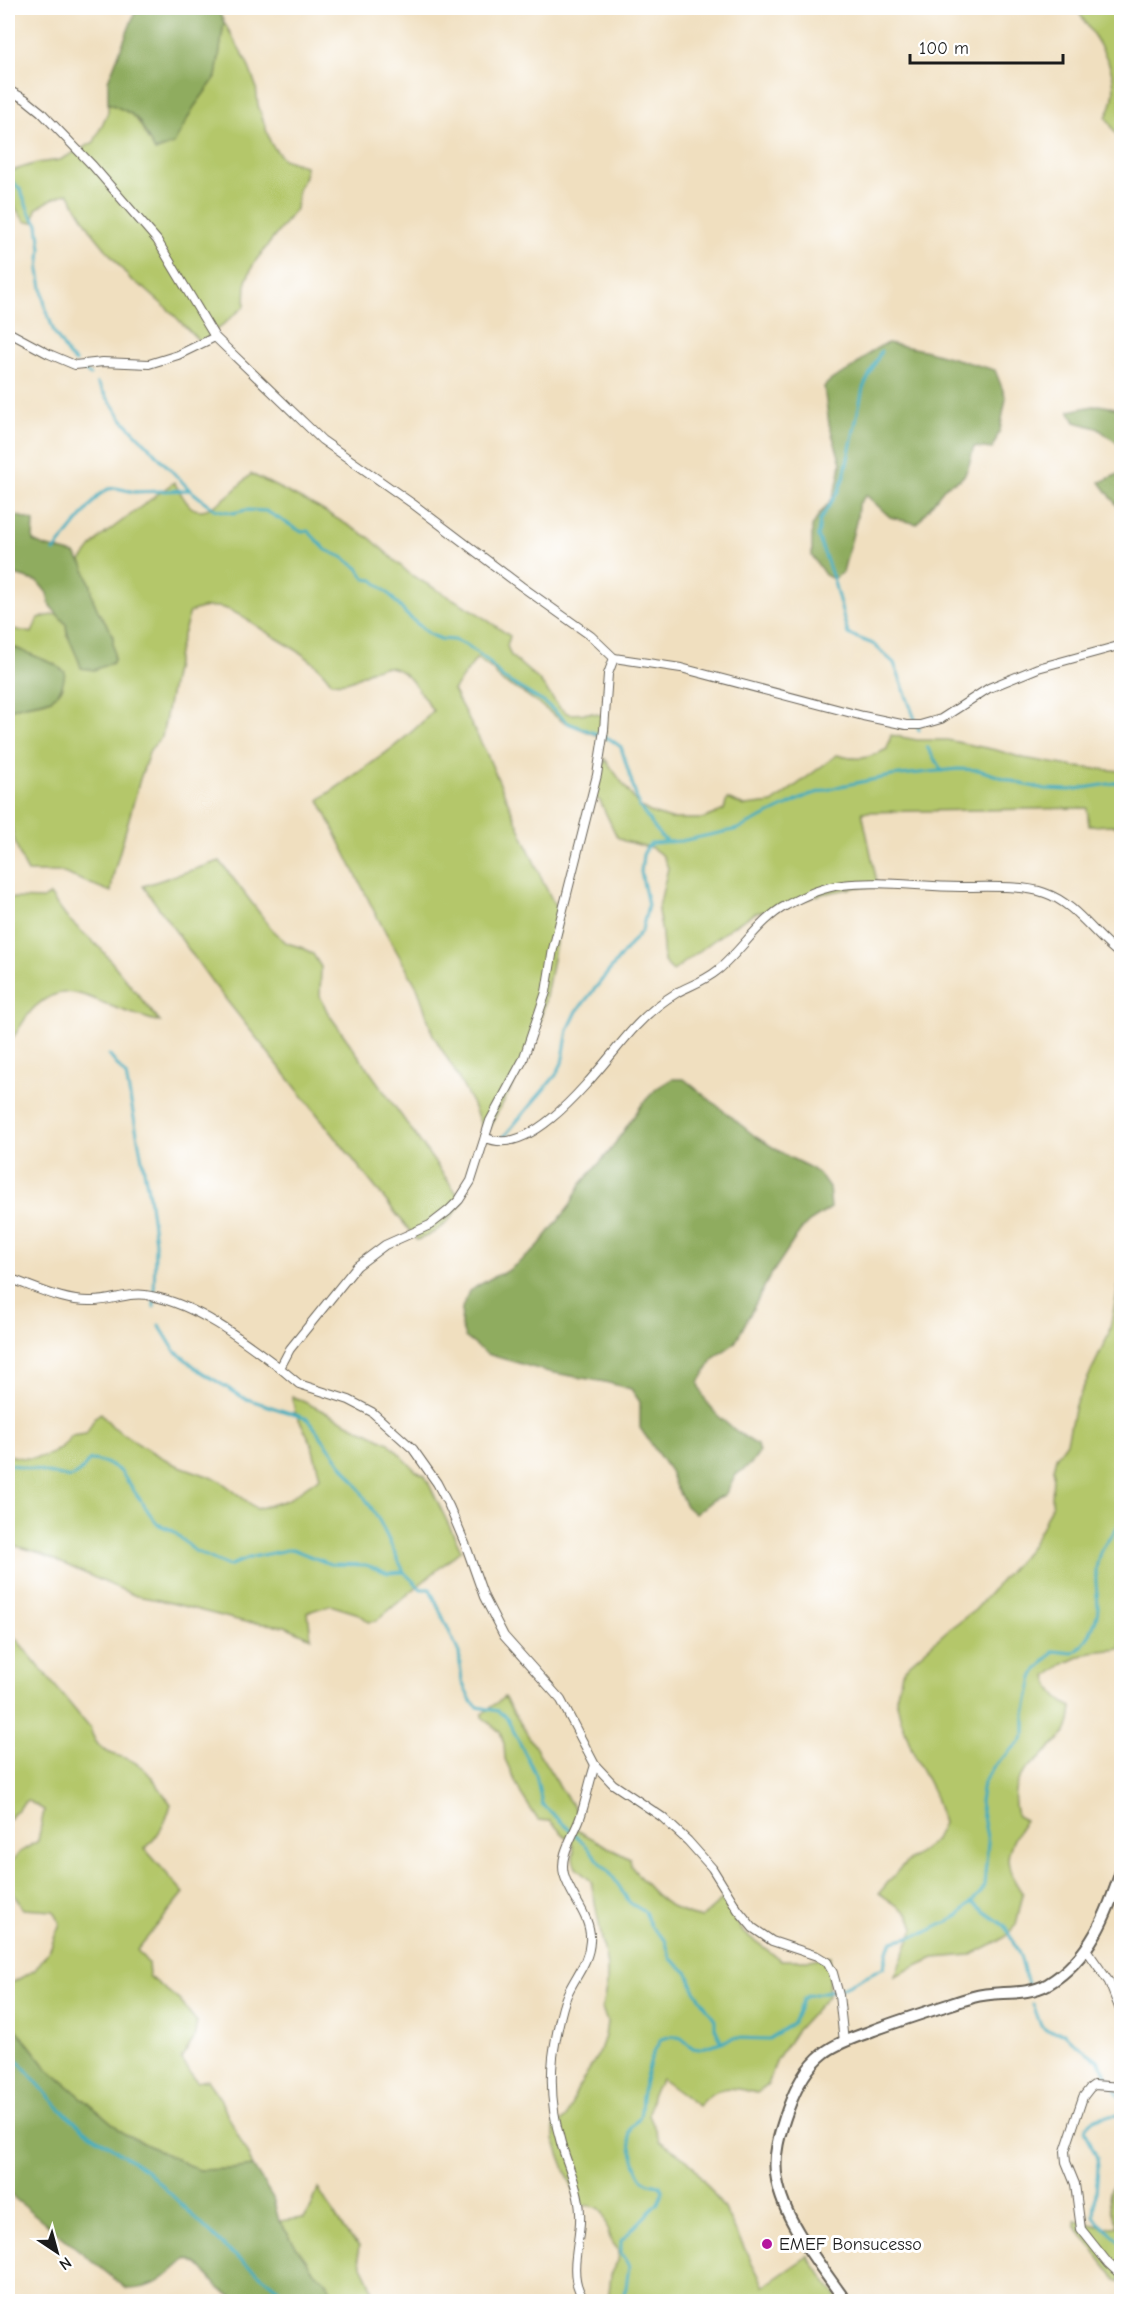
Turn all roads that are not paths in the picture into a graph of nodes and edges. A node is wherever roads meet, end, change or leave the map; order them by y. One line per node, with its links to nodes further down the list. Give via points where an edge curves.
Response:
1 (8, 90): 3 (street, via 41,111 150,231)
2 (8, 332): 3 (street, via 75,365 149,364)
3 (215, 337): 5 (street, via 322,440 591,636)
4 (1122, 645): 5 (street, via 1038,668 989,688 941,719 920,725 862,716 681,668)
5 (614, 658): 7 (street, via 606,685 597,775 553,949 546,992 523,1060)
6 (1122, 956): 7 (street, via 1075,911 1045,893 991,887 840,885 784,906 720,969 654,1009 538,1129 500,1142)
7 (485, 1137): 9 (street, via 471,1181 459,1200 430,1225 386,1245 357,1266 290,1349)
8 (8, 1278): 9 (street, via 75,1299 91,1301 142,1294 164,1299 227,1329)
9 (280, 1368): 10 (street, via 299,1384 372,1412 413,1449 449,1506 484,1597 504,1636 561,1700)
10 (595, 1765): 14 (street, via 613,1784 662,1817 688,1841 712,1868 753,1928 772,1941 823,1959 836,1980); 17 (street, via 579,1822 563,1860 570,1891 589,1928 590,1944 585,1964 566,1997 553,2056 552,2084 557,2128 579,2197 577,2282)
11 (1122, 1868): 12 (street, via 1101,1925)
12 (1086, 1949): 13 (street, via 1109,1982); 14 (street, via 1070,1969 1036,1989 978,1996)
13 (1122, 2015)
14 (844, 2042): 18 (street, via 825,2052 798,2084 783,2123 776,2159 785,2208)
15 (1122, 2087): 16 (street, via 1094,2085 1086,2092 1065,2151 1081,2229)
16 (1122, 2276)
17 (586, 2301)
18 (846, 2301)

